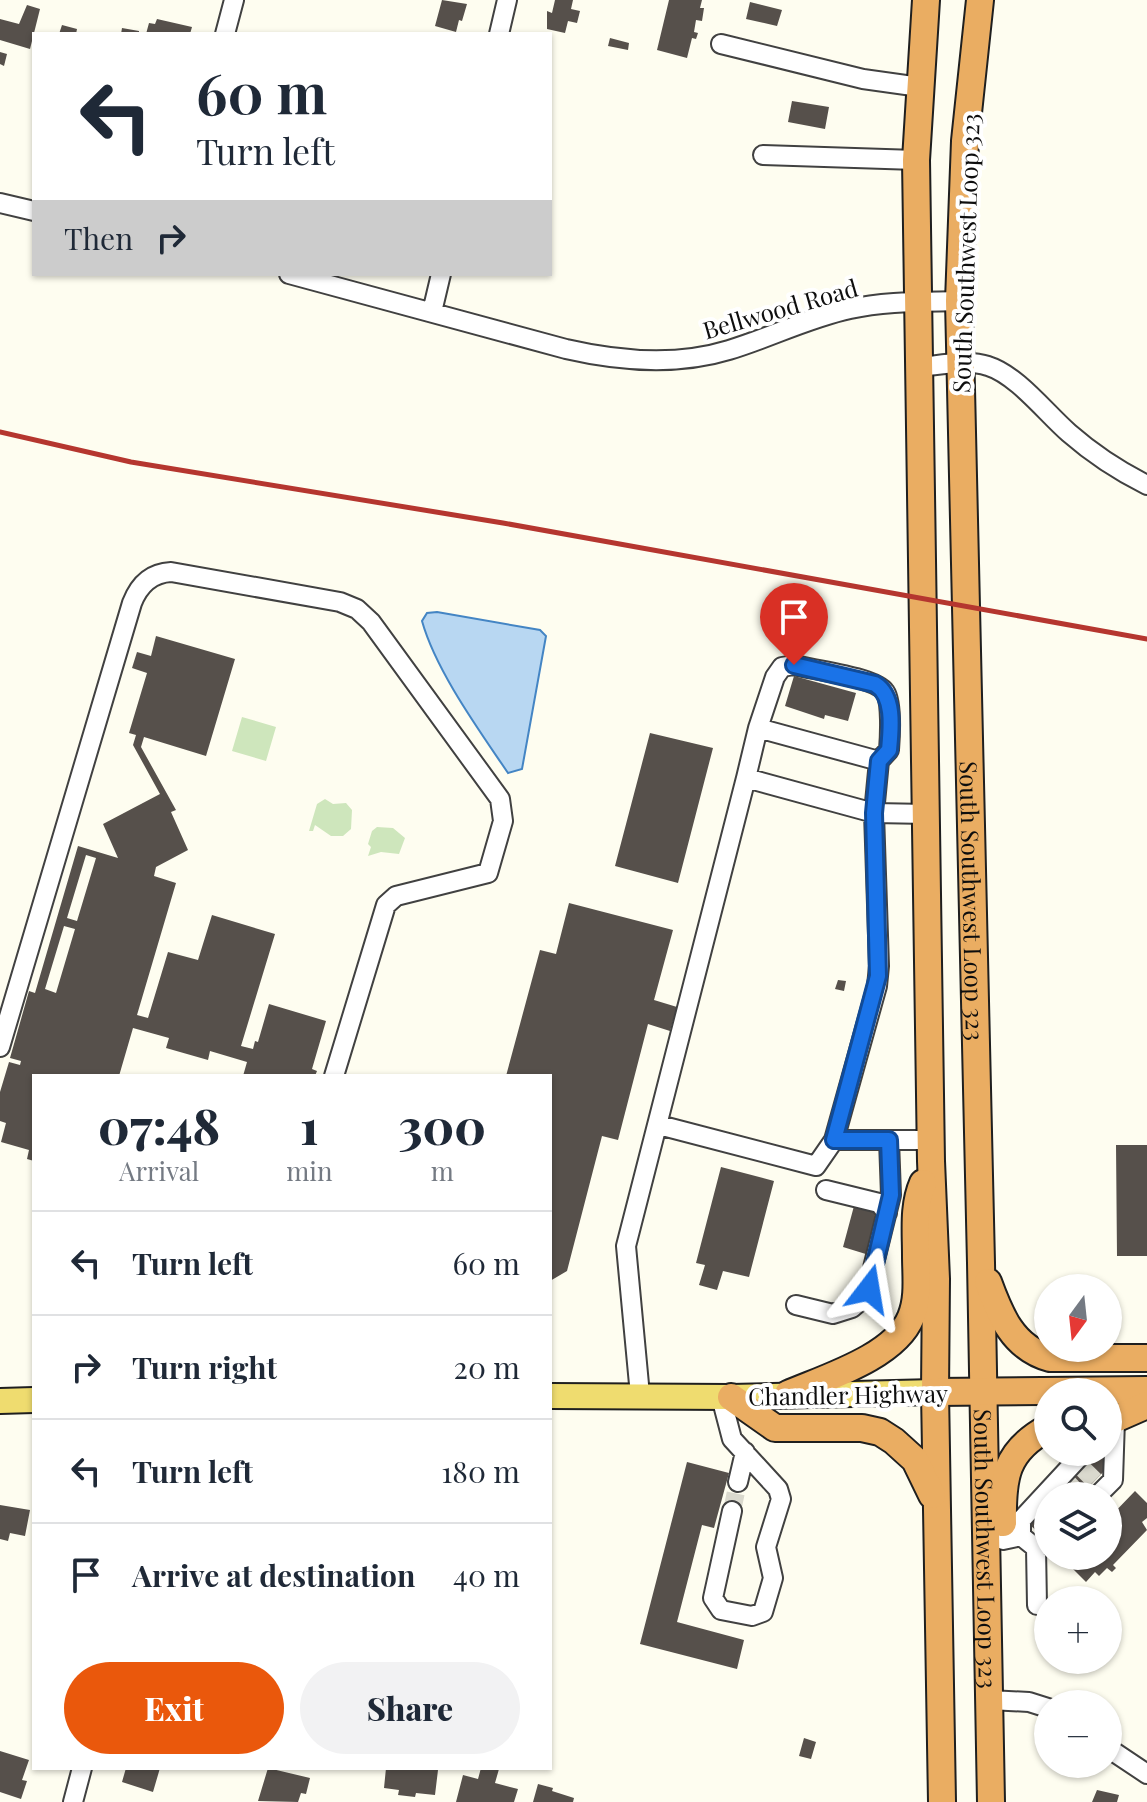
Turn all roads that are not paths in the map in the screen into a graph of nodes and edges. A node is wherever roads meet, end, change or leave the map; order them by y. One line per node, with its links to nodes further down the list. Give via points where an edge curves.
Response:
1 (234, 0): 5 (street)
2 (507, 0): 6 (street)
3 (926, 0): 8 (highway, South Southwest Loop 323)
4 (980, 0): 15 (highway, South Southwest Loop 323, via 965,141)
5 (226, 32)
6 (499, 32)
7 (721, 44): 8 (street, via 863,79)
8 (920, 87): 10 (highway, South Southwest Loop 323)
9 (763, 155): 10 (street)
10 (916, 160): 16 (highway, South Southwest Loop 323)
11 (0, 203): 12 (street)
12 (32, 211)
13 (297, 276): 17 (street, Bellwood Road)
14 (441, 276): 17 (street)
15 (959, 301): 16 (street, Bellwood Road); 18 (highway, South Southwest Loop 323)
16 (918, 302): 17 (street, Bellwood Road, via 848,309 726,351 655,360 591,355); 19 (highway, South Southwest Loop 323)
17 (432, 312)
18 (960, 364): 19 (street); 20 (street, via 983,364 1004,374 1089,450); 34 (highway, South Southwest Loop 323)
19 (920, 367): 25 (highway, South Southwest Loop 323)
20 (1147, 485)
21 (758, 728): 22 (street); 22 (street, via 782,667 867,681 884,691 889,701 889,750); 23 (street)
22 (879, 761): 24 (street)
23 (746, 778): 24 (street); 28 (street)
24 (874, 813): 25 (street); 29 (street, via 878,976)
25 (928, 814): 31 (highway, South Southwest Loop 323)
26 (0, 1047): 27 (street, via 132,603 149,579 171,572 357,609 500,799 503,821 488,873 396,896 386,905)
27 (335, 1074)
28 (659, 1125): 29 (street, via 816,1166); 41 (street, via 626,1246)
29 (834, 1140): 30 (street)
30 (889, 1140): 31 (street); 33 (street)
31 (932, 1150): 39 (highway, South Southwest Loop 323); 40 (highway, via 915,1200 916,1295 910,1321 872,1356)
32 (826, 1190): 33 (street, via 879,1203)
33 (887, 1213): 35 (street, via 862,1301 833,1314)
34 (981, 1263): 36 (highway, via 1006,1325 1036,1354); 38 (highway, South Southwest Loop 323)
35 (796, 1305)
36 (1147, 1358)
37 (1147, 1390): 38 (highway, Chandler Highway)
38 (982, 1391): 39 (highway, Chandler Highway); 58 (highway, South Southwest Loop 323)
39 (935, 1392): 40 (main road, Chandler Highway); 55 (highway, South Southwest Loop 323)
40 (788, 1394): 43 (main road, Chandler Highway)
41 (640, 1395): 42 (main road, Chandler Highway); 43 (main road, Chandler Highway)
42 (552, 1396)
43 (726, 1397): 49 (street, via 732,1439); 55 (highway, via 775,1428 880,1432 915,1460)
44 (32, 1400): 45 (main road)
45 (0, 1401)
46 (1147, 1405): 47 (highway)
47 (1122, 1424)
48 (1034, 1437): 56 (highway, via 1007,1469 1002,1492)
49 (745, 1452): 52 (street); 54 (street, via 781,1499 766,1547 773,1578 763,1612 752,1616 721,1610 713,1598)
50 (1112, 1466): 51 (street, via 1113,1480)
51 (1090, 1475)
52 (738, 1482)
53 (1034, 1509): 56 (street)
54 (732, 1511)
55 (937, 1511): 64 (highway, South Southwest Loop 323)
56 (1012, 1538): 57 (street); 58 (highway, via 1004,1634)
57 (1034, 1544)
58 (989, 1694): 59 (street); 65 (highway, South Southwest Loop 323)
59 (1034, 1704)
60 (1122, 1757): 62 (street)
61 (81, 1770): 63 (street)
62 (1147, 1774)
63 (73, 1802)
64 (942, 1802)
65 (991, 1802)

